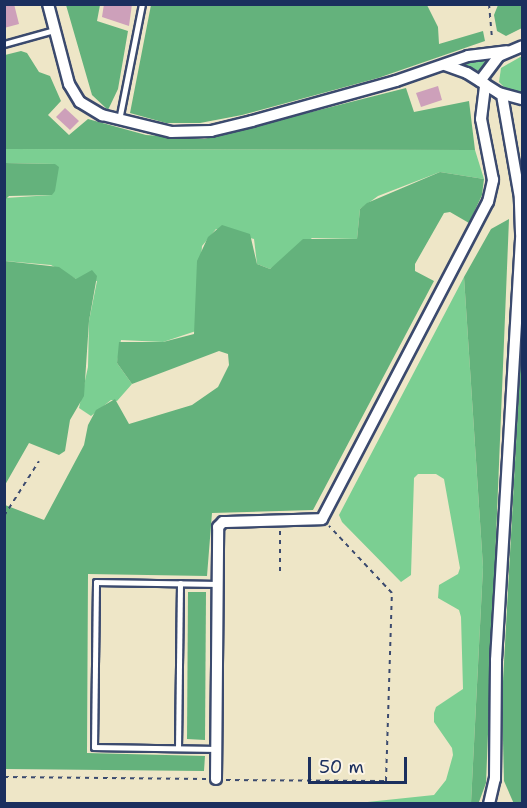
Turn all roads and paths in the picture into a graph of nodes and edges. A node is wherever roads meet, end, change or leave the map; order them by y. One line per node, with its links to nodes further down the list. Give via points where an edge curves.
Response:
1 (48, 4): 4 (street)
2 (142, 4): 13 (lane)
3 (489, 4): 7 (path)
4 (54, 30): 5 (lane); 13 (street, via 73,93 86,108)
5 (4, 44)
6 (522, 46): 8 (street)
7 (495, 51): 8 (street); 9 (street)
8 (507, 51): 10 (street)
9 (445, 64): 10 (street); 13 (street, via 368,89 211,130 171,132)
10 (483, 82): 11 (street); 16 (street, via 481,119 493,180 488,202)
11 (502, 95): 12 (street); 25 (street, via 519,191 521,233 496,660 495,779)
12 (522, 99)
13 (119, 120)
14 (39, 461): 15 (path)
15 (4, 516)
16 (322, 519): 17 (street); 24 (path, via 392,593 386,781)
17 (280, 520): 18 (path); 20 (street, via 219,523)
18 (280, 570)
19 (180, 584): 20 (lane); 21 (lane); 21 (lane, via 96,582 94,747)
20 (217, 584): 22 (street)
21 (178, 748): 22 (lane)
22 (216, 749): 24 (street)
23 (4, 777): 24 (path)
24 (216, 779)
25 (489, 804)

